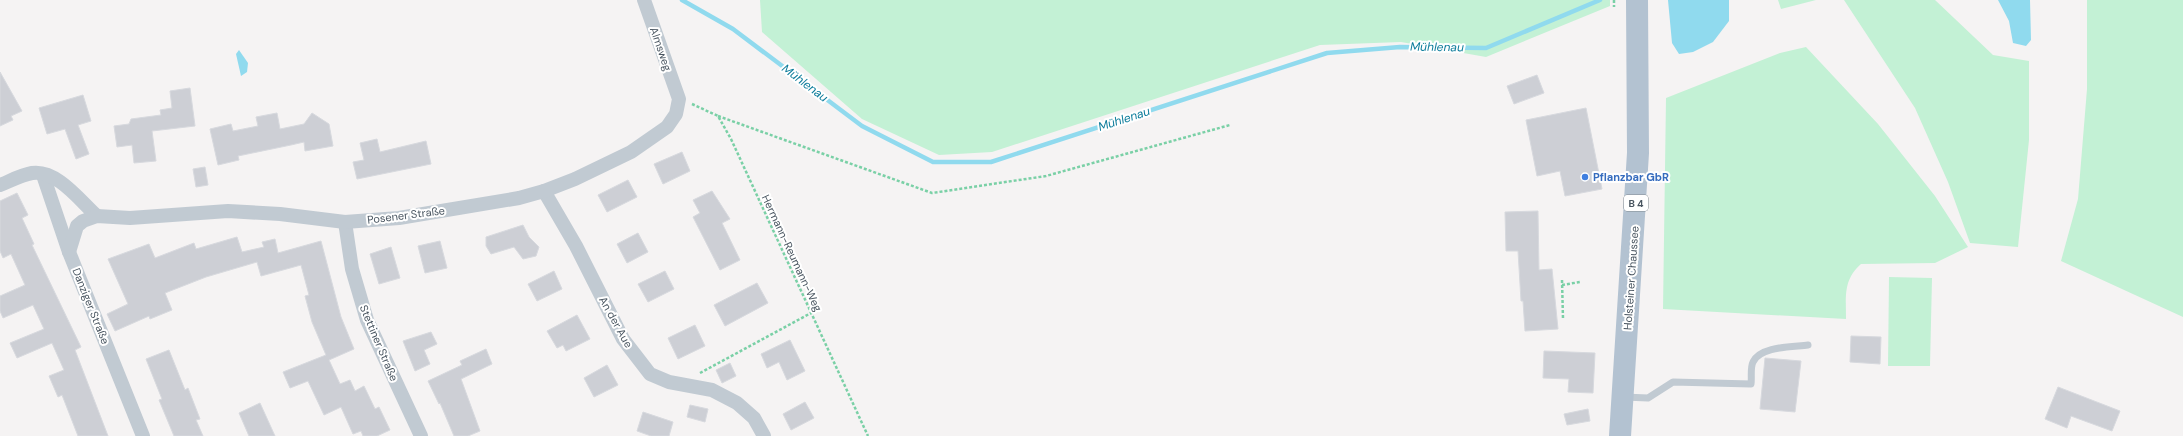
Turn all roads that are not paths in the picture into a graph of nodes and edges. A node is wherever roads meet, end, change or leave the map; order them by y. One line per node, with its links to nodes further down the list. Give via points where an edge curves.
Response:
1 (644, 0): 3 (street, Almsweg)
2 (1637, 4): 11 (main road, Holsteiner Chaussee / B 4, via 1638,153)
3 (678, 99): 6 (street, Posener Straße, via 676,114 666,127 647,141 611,162)
4 (43, 175): 5 (street, via 34,173); 7 (street, via 64,183); 9 (street, Danziger Straße)
5 (0, 185)
6 (544, 191): 8 (street, Posener Straße, via 519,198 399,218); 14 (street, An der Aue, via 576,246 623,339 650,374 684,386 712,390 737,403 754,418)
7 (97, 216): 8 (street, Posener Straße, via 130,218 228,211); 9 (street, Posener Straße, via 77,226)
8 (345, 222): 13 (street, Stettiner Straße, via 352,269 368,320)
9 (69, 252): 12 (street, Danziger Straße)
10 (1808, 345): 11 (lane, via 1765,351 1757,356 1752,363 1751,384 1673,382 1648,398)
11 (1622, 397): 15 (main road, Holsteiner Chaussee / B 4)
12 (143, 436)
13 (421, 436)
14 (764, 436)
15 (1620, 436)

